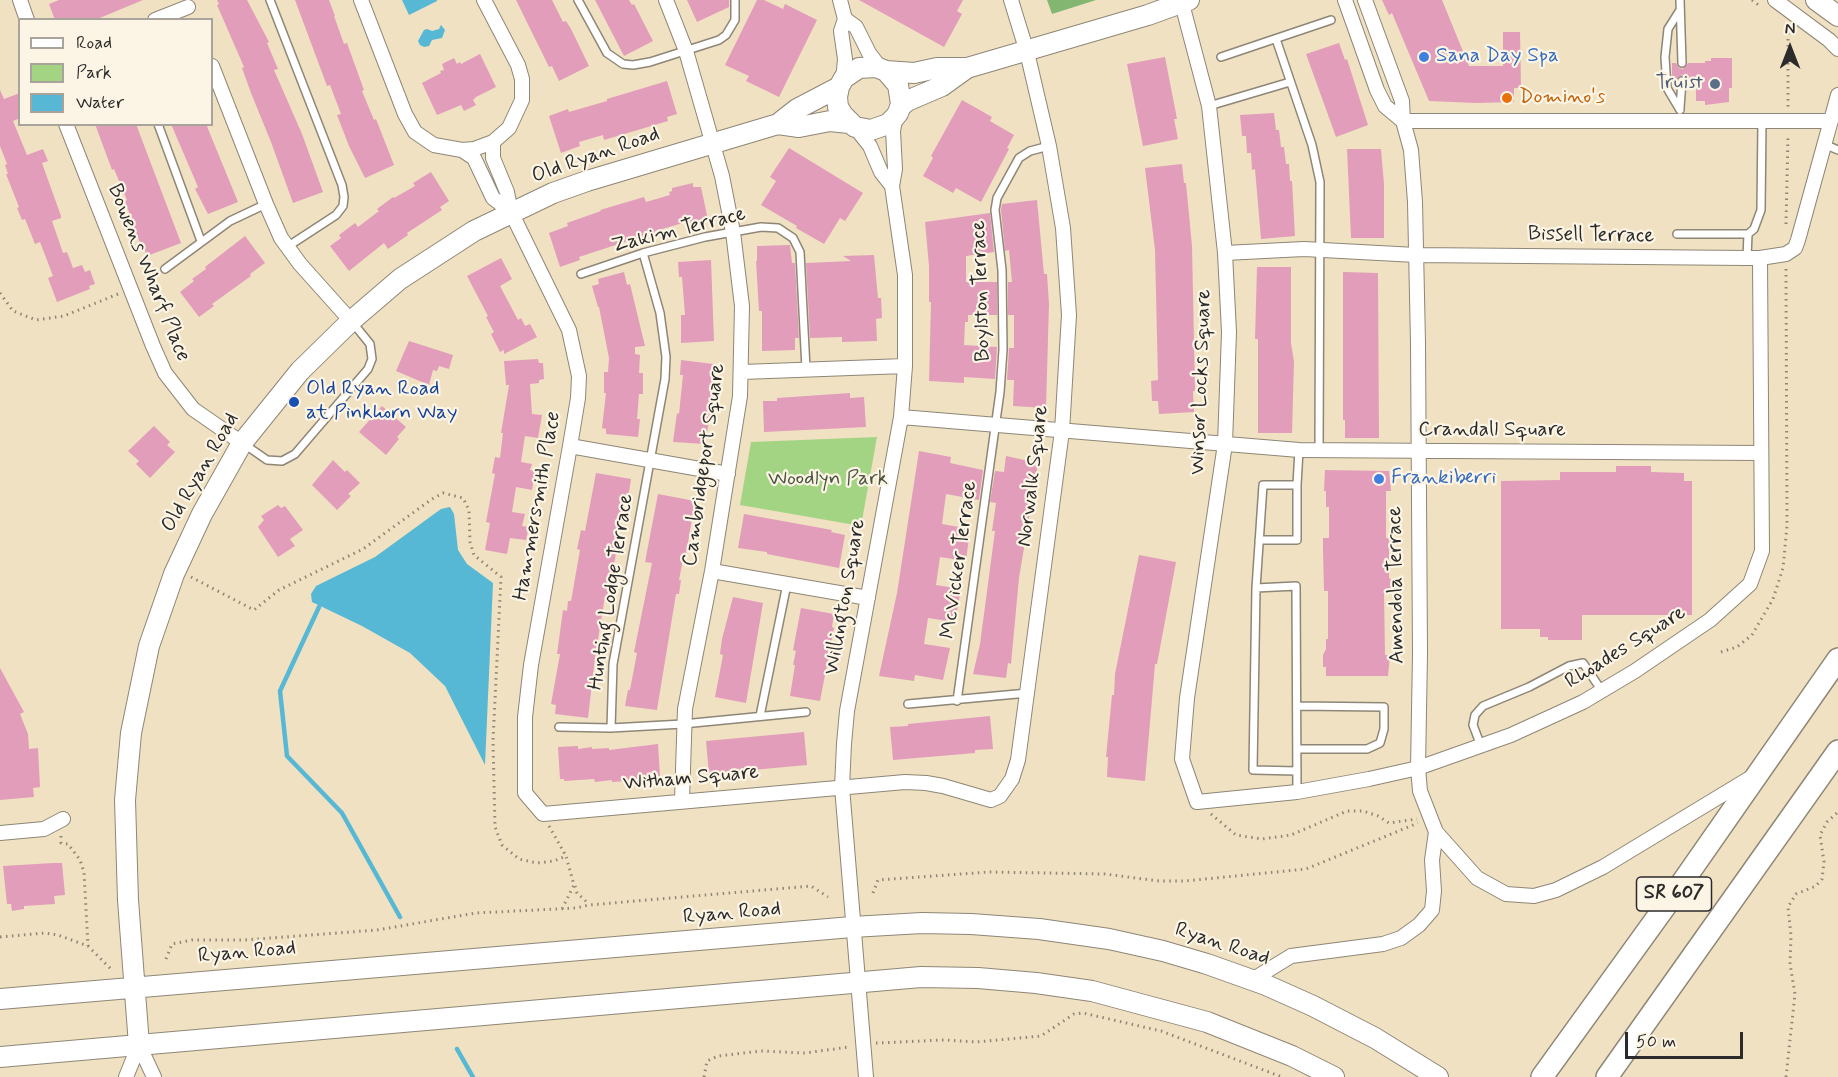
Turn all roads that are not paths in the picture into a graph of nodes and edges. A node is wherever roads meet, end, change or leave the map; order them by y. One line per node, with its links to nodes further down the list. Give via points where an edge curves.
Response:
1 (21, 0): 19 (street)
2 (270, 0): 58 (lane, via 344,197 336,215)
3 (361, 0): 50 (street, via 415,132 434,145)
4 (484, 0): 46 (street, via 522,79 522,100 516,114 509,128)
5 (578, 0): 25 (lane, via 607,53 623,64 650,62)
6 (666, 0): 25 (street, Cambridgeport Square)
7 (735, 0): 25 (lane, via 735,20 726,35)
8 (840, 0): 21 (street)
9 (1011, 0): 26 (street, Norwalk Square)
10 (1345, 0): 40 (street, Amendola Terrace, via 1377,90 1385,106)
11 (1365, 0): 40 (street, Amendola Terrace, via 1402,101)
12 (1680, 0): 17 (lane)
13 (1816, 0): 18 (main road)
14 (1184, 1): 26 (main road, Old Ryan Road); 36 (street, Winsor Locks Square)
15 (1772, 6): 24 (street)
16 (189, 9): 20 (street)
17 (1680, 10): 28 (lane); 38 (lane, via 1668,29 1665,57 1667,88)
18 (1838, 16)
19 (26, 18)
20 (162, 18)
21 (845, 19): 31 (street, via 856,27); 34 (street, via 841,31 845,59)
22 (1331, 20): 23 (lane)
23 (1276, 39): 27 (lane); 33 (lane)
24 (1838, 49)
25 (686, 51): 47 (street, Cambridgeport Square)
26 (1027, 52): 29 (main road, Old Ryan Road); 48 (street, Norwalk Square)
27 (1221, 57)
28 (1682, 63)
29 (967, 68): 31 (main road, Old Ryan Road, via 914,73); 37 (main road, Old Ryan Road, via 942,86 907,101)
30 (213, 69): 52 (street)
31 (883, 70): 34 (main road, Old Ryan Road, via 859,68); 37 (main road, via 898,85 901,104)
32 (1682, 81): 38 (lane)
33 (1290, 82): 36 (lane); 59 (lane, via 1320,182)
34 (841, 84): 42 (main road, Old Ryan Road); 43 (main road, via 838,107)
35 (1838, 95): 41 (street)
36 (1209, 106): 60 (street, Winsor Locks Square)
37 (897, 114): 43 (main road, Old Ryan Road, via 880,128 862,129); 51 (street, Willington Square)
38 (1679, 115): 39 (street); 40 (street)
39 (1762, 120): 41 (street); 56 (lane, via 1761,210)
40 (1403, 121): 62 (street, Amendola Terrace, via 1411,150)
41 (1831, 121): 49 (street)
42 (778, 124): 43 (main road, Old Ryan Road); 47 (main road, Old Ryan Road)
43 (851, 124): 51 (street, Willington Square, via 870,146)
44 (67, 126): 73 (street, Bowens Wharf Place, via 165,373 194,409)
45 (159, 126): 57 (lane)
46 (493, 142): 50 (street); 53 (street, Hammersmith Place, via 493,158)
47 (713, 143): 53 (main road, Old Ryan Road, via 587,180); 54 (street, Cambridgeport Square)
48 (1049, 146): 71 (lane, Boylston Terrace, via 1019,158 997,198 1003,350); 72 (street, Norwalk Square, via 1063,228 1069,315)
49 (1832, 147): 63 (street, Bissell Terrace, via 1795,248 1786,254)
50 (462, 150): 53 (street, Hammersmith Place, via 474,158 493,198)
51 (892, 186): 67 (street, Willington Square, via 905,275)
52 (266, 204): 57 (lane, via 230,221); 58 (street)
53 (511, 212): 66 (main road, Old Ryan Road, via 439,252); 75 (street, Hammersmith Place, via 569,330 574,349 579,376)
54 (734, 232): 61 (lane, Zakim Terrace); 68 (lane, Zakim Terrace, via 778,228 797,244 801,252); 69 (street, Cambridgeport Square, via 742,306)
55 (1677, 234): 56 (lane)
56 (1748, 234): 63 (lane)
57 (201, 241): 64 (lane)
58 (287, 247): 66 (street)
59 (1321, 250): 60 (street, Bissell Terrace); 62 (street, Bissell Terrace); 77 (lane)
60 (1225, 253): 74 (street, Winsor Locks Square, via 1229,332)
61 (643, 254): 65 (lane, Zakim Terrace); 80 (lane, Hunting Lodge Terrace, via 658,300 666,357 662,407)
62 (1416, 255): 63 (street, Bissell Terrace); 78 (street, Amendola Terrace)
63 (1753, 258): 79 (street, Rhoades Square)
64 (165, 269)
65 (581, 274)
66 (351, 321): 73 (main road, Old Ryan Road, via 300,370); 73 (lane, via 370,344 372,359 368,369 294,454 282,461 267,460)
67 (905, 366): 68 (street); 70 (street, Willington Square)
68 (806, 369): 69 (street)
69 (742, 372): 81 (street, Cambridgeport Square)
70 (901, 417): 71 (street, Crandall Square); 87 (street, Willington Square)
71 (996, 424): 72 (street, Crandall Square); 91 (lane, McVicker Terrace)
72 (1062, 430): 74 (street, Crandall Square); 90 (street, Norwalk Square)
73 (242, 443): 116 (main road, Old Ryan Road, via 176,570 149,646 131,733 125,800)
74 (1225, 444): 76 (street, Crandall Square); 108 (street, Winsor Locks Square, via 1187,698 1182,759)
75 (570, 446): 80 (street); 109 (street, Hammersmith Place, via 525,717 525,793)
76 (1299, 450): 77 (street, Crandall Square); 82 (lane)
77 (1319, 450): 78 (street, Crandall Square)
78 (1417, 452): 79 (street, Crandall Square); 102 (street, Amendola Terrace)
79 (1760, 453): 89 (street, Rhoades Square, via 1762,550 1750,584 1710,620)
80 (650, 461): 81 (street); 98 (lane, Hunting Lodge Terrace, via 613,664)
81 (728, 474): 84 (street, Cambridgeport Square)
82 (1297, 485): 83 (lane, via 1263,485); 83 (lane, via 1297,540)
83 (1259, 540): 86 (lane)
84 (712, 571): 85 (street); 96 (street, Cambridgeport Square)
85 (787, 584): 87 (street); 95 (lane)
86 (1256, 588): 93 (lane, via 1296,586); 103 (lane, via 1253,770)
87 (868, 598): 105 (street, Willington Square, via 847,711)
88 (1838, 659): 104 (main road, SR 607)
89 (1602, 691): 99 (street, Rhoades Square); 99 (lane, via 1583,663 1569,666 1483,706 1473,725)
90 (1028, 693): 91 (lane); 105 (street, Norwalk Square, via 1018,760 1012,779 1000,796 992,800 926,783)
91 (957, 701): 92 (lane)
92 (908, 704)
93 (1297, 706): 100 (lane); 100 (lane, via 1384,707 1384,729 1380,743 1367,749)
94 (806, 712): 95 (lane)
95 (760, 716): 96 (lane)
96 (683, 724): 98 (lane); 107 (street, Cambridgeport Square)
97 (559, 727): 98 (lane)
98 (611, 728)
99 (1481, 746): 102 (street, Rhoades Square)
100 (1297, 749): 103 (lane)
101 (1838, 751): 126 (main road, SR 607)
102 (1418, 768): 106 (street, Rhoades Square); 111 (street, Amendola Terrace, via 1420,791)
103 (1297, 771): 106 (lane)
104 (1760, 772): 111 (street, Amendola Terrace, via 1603,867 1534,896 1506,894 1477,878); 125 (main road, SR 607)
105 (842, 787): 107 (street, Witham Square); 113 (street, Willington Square)
106 (1297, 792): 108 (street, Rhoades Square)
107 (682, 800): 109 (street, Witham Square)
108 (1197, 802)
109 (543, 814)
110 (63, 819): 112 (street, via 44,829)
111 (1436, 832): 114 (street, via 1432,910 1419,925 1401,938 1383,944 1291,956)
112 (0, 833)
113 (852, 927): 114 (main road, Ryan Road, via 922,923 1039,929 1163,951); 115 (street, Willington Square); 116 (main road, Ryan Road)
114 (1252, 980): 124 (main road, Ryan Road, via 1314,1006)
115 (857, 982): 118 (main road); 122 (street, Willington Square); 123 (main road, via 978,978 1092,991 1207,1022)
116 (135, 987): 117 (main road, Ryan Road); 118 (main road, Old Ryan Road)
117 (0, 999)
118 (139, 1045): 119 (main road); 120 (street); 121 (street)
119 (0, 1057)
120 (126, 1077)
121 (154, 1077)
122 (866, 1077)
123 (1334, 1077)
124 (1438, 1077)
125 (1542, 1077)
126 (1607, 1077)

